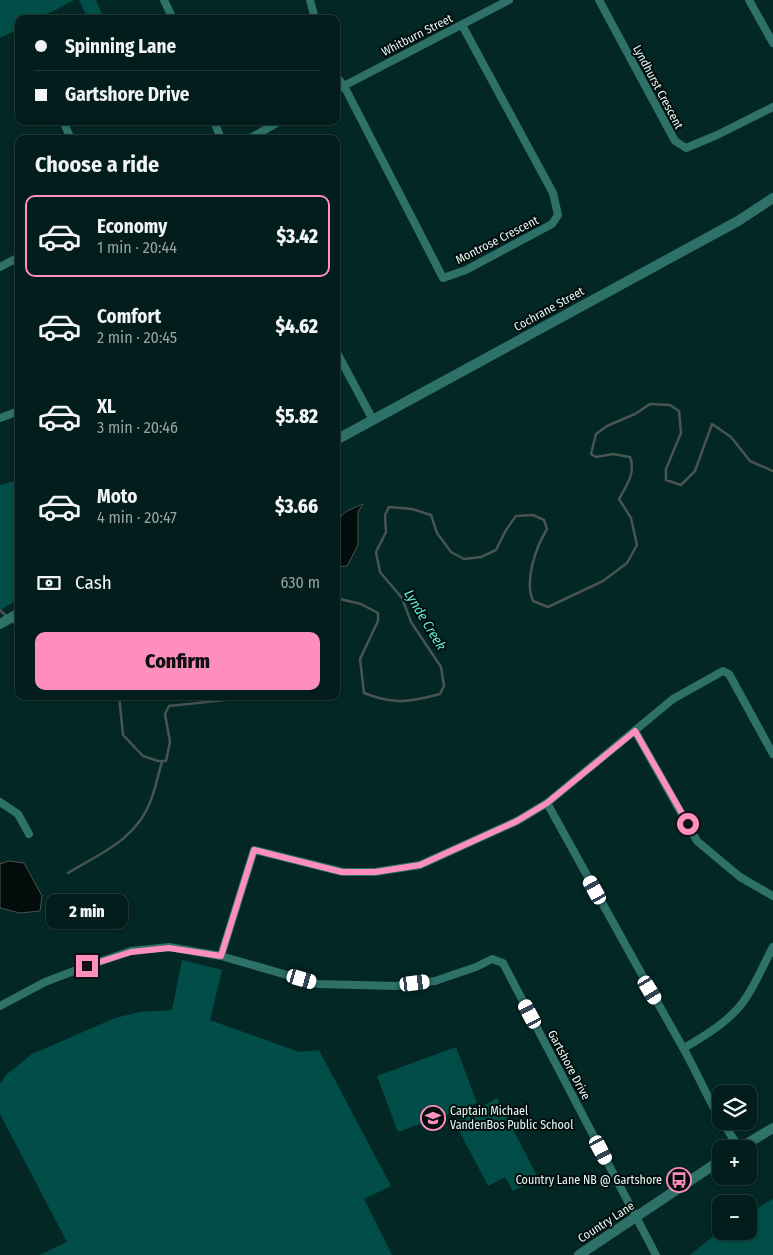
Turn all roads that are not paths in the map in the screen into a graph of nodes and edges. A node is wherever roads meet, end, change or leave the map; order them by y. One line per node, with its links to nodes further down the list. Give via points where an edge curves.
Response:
1 (164, 0): 6 (street)
2 (310, 0): 7 (street)
3 (509, 0): 8 (street, Whitburn Street)
4 (599, 0): 11 (street, Lyndhurst Crescent, via 680,145 686,148 717,136)
5 (749, 0): 9 (street)
6 (171, 15)
7 (314, 15)
8 (462, 25): 10 (street, Whitburn Street); 10 (street, Montrose Crescent, via 553,193 558,215 552,224 466,270 443,278)
9 (773, 43)
10 (340, 88)
11 (773, 107)
12 (273, 125): 13 (street)
13 (256, 135)
14 (773, 198): 20 (street, Cochrane Street, via 738,221)
15 (15, 259): 16 (street)
16 (0, 267)
17 (340, 358): 20 (street)
18 (15, 412): 19 (street)
19 (0, 418)
20 (373, 420): 21 (street, Cochrane Street)
21 (340, 438)
22 (15, 616): 23 (street)
23 (0, 624)
24 (635, 731): 25 (street, via 673,698 723,671 729,674); 27 (street); 29 (street, via 698,841 740,877)
25 (773, 754)
26 (0, 802): 28 (street, via 18,814)
27 (547, 803): 31 (street, via 517,821 420,865 375,872 342,872 254,850); 33 (street)
28 (29, 834)
29 (773, 896)
30 (773, 947): 33 (street, via 748,995 712,1032)
31 (221, 956): 32 (street, Gartshore Drive, via 169,948 131,952 45,982); 38 (street, Gartshore Drive, via 318,984 396,986 434,981 492,959 503,963)
32 (0, 1006)
33 (684, 1048): 34 (street)
34 (712, 1106)
35 (773, 1128): 36 (street)
36 (753, 1140)
37 (712, 1166): 38 (street, Country Lane)
38 (636, 1217): 39 (street, Country Lane); 40 (street, Gartshore Drive)
39 (579, 1255)
40 (656, 1255)

